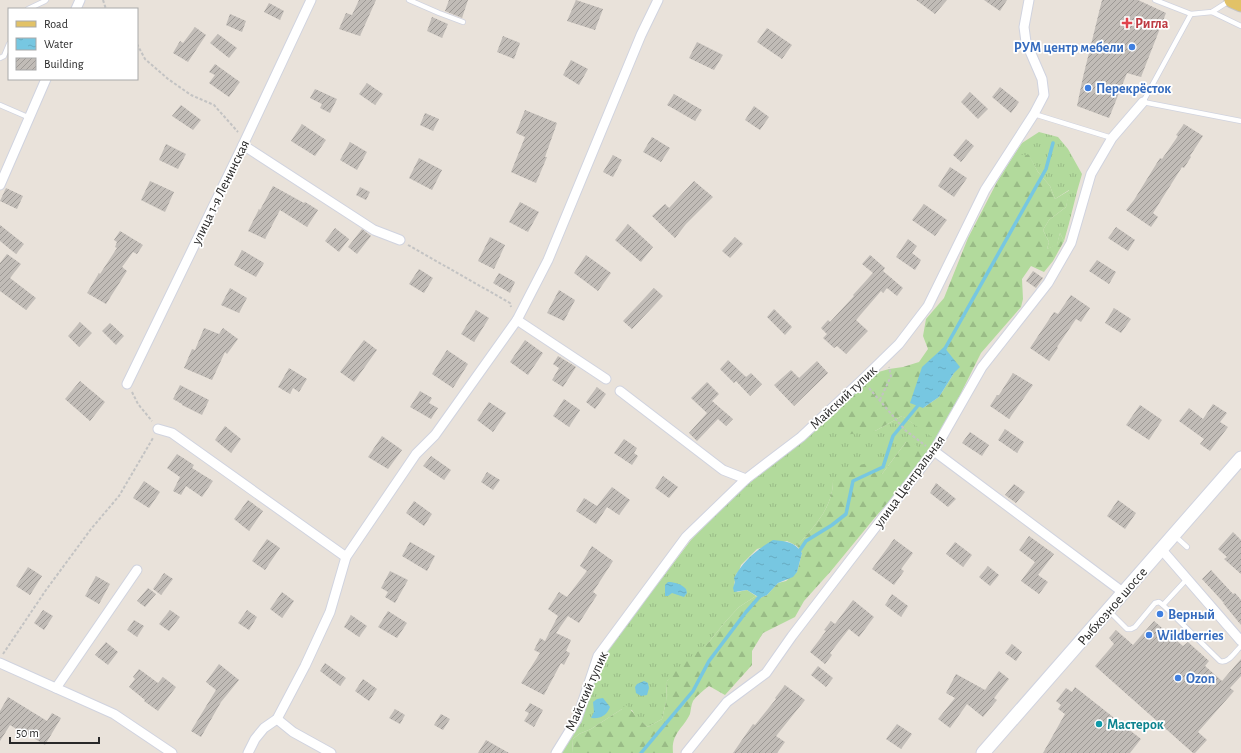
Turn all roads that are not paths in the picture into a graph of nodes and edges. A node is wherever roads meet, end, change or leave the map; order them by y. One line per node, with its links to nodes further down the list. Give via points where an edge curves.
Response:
1 (46, 0): 9 (lane)
2 (311, 0): 23 (street, улица 1-я Ленинская)
3 (409, 0): 12 (lane)
4 (658, 0): 26 (street, via 641,35 548,260)
5 (1029, 0): 19 (street, Майский тупик, via 1024,27 1026,42 1042,79 1044,95)
6 (1155, 0): 11 (lane)
7 (1231, 0): 8 (main road); 10 (lane)
8 (1241, 4)
9 (30, 8)
10 (1212, 12): 11 (lane); 13 (lane)
11 (1191, 14): 17 (lane)
12 (463, 22)
13 (1241, 26)
14 (8, 46): 15 (lane, via 4,56)
15 (0, 58)
16 (46, 80): 20 (street)
17 (1143, 102): 21 (lane); 22 (street, улица Центральная)
18 (0, 105): 20 (lane)
19 (1034, 114): 22 (lane); 33 (street, Майский тупик, via 985,190 928,306 899,344 801,437)
20 (30, 118): 24 (street)
21 (1241, 121)
22 (1112, 138): 31 (street, улица Центральная, via 1091,174 1071,243 1048,283 982,368)
23 (244, 145): 25 (street, via 374,230); 28 (street, улица 1-я Ленинская)
24 (0, 185)
25 (400, 240)
26 (517, 320): 27 (street); 37 (street, via 436,435 416,454)
27 (606, 379)
28 (127, 384)
29 (620, 391): 33 (street, via 723,470)
30 (158, 429): 37 (street, via 172,433)
31 (934, 451): 40 (street); 53 (street, улица Центральная, via 766,672 727,702)
32 (1241, 458): 34 (main road, Рыбхозное шоссе)
33 (746, 478): 52 (street, Майский тупик, via 686,537 598,656 577,719)
34 (1175, 535): 35 (lane); 36 (main road, Рыбхозное шоссе)
35 (1187, 547)
36 (1162, 550): 39 (street); 40 (main road, Рыбхозное шоссе)
37 (346, 558): 47 (street, via 330,612)
38 (136, 570): 46 (street)
39 (1187, 579): 41 (lane); 43 (street)
40 (1124, 593): 42 (main road, Рыбхозное шоссе)
41 (1163, 605): 42 (lane, via 1155,603 1131,629 1127,629); 44 (lane, via 1220,661 1227,661)
42 (1108, 610): 48 (main road, Рыбхозное шоссе)
43 (1241, 641)
44 (1241, 646)
45 (0, 660): 46 (street)
46 (56, 688): 49 (street, via 114,714)
47 (277, 719): 50 (street, via 264,728); 51 (street, via 293,732)
48 (984, 752)
49 (172, 753)
50 (248, 753)
51 (331, 753)
52 (556, 753)
53 (686, 753)

